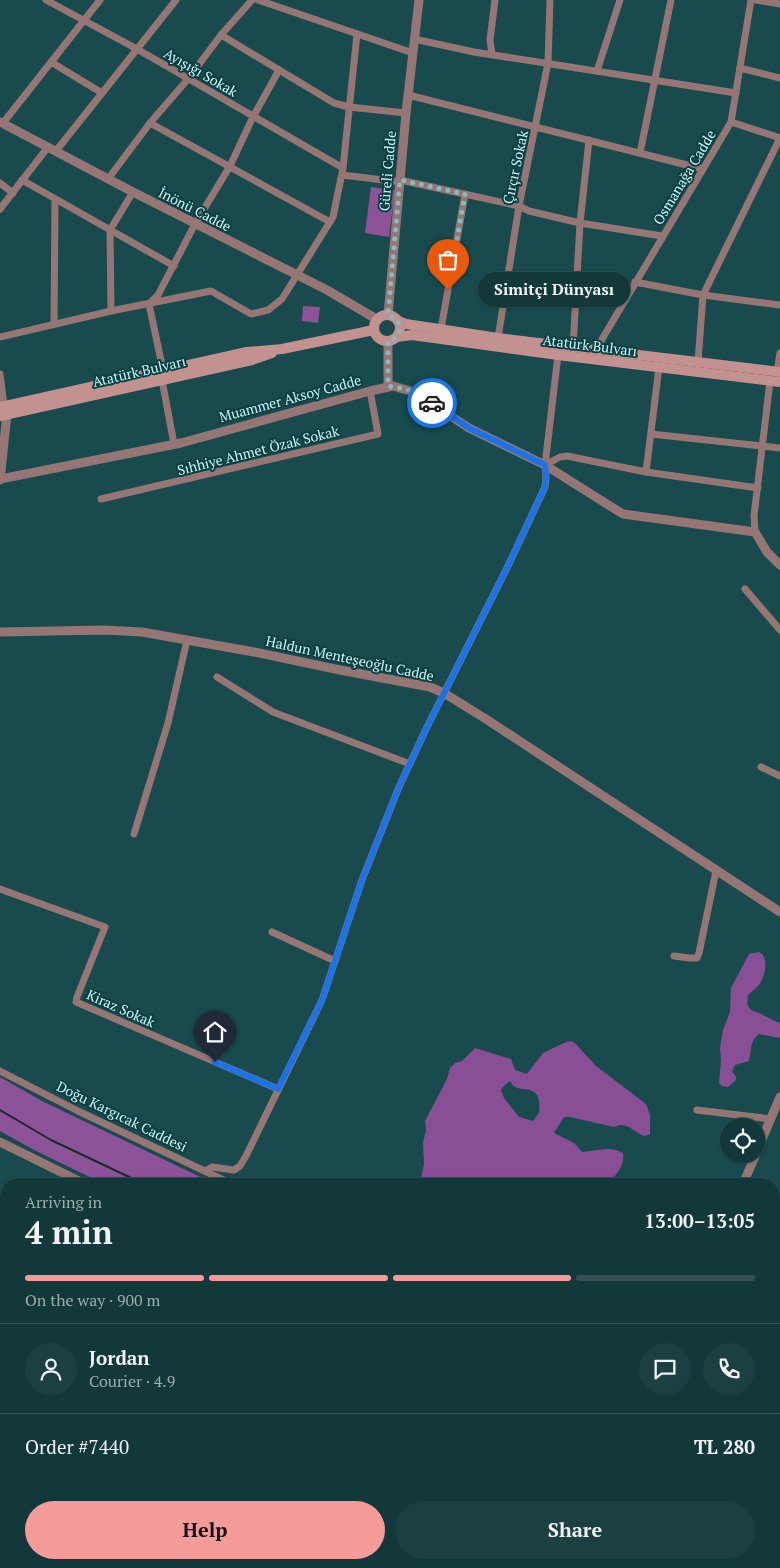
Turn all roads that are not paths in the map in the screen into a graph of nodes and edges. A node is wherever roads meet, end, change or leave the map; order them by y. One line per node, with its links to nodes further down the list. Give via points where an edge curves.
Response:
1 (46, 0): 14 (street, Ayışığı Sokak)
2 (100, 0): 14 (street)
3 (176, 0): 18 (street)
4 (252, 0): 16 (street)
5 (258, 0): 15 (street)
6 (419, 0): 17 (street, Güreli Cadde)
7 (495, 0): 20 (street, via 490,40)
8 (550, 0): 22 (street, Çırçır Sokak)
9 (620, 0): 25 (street)
10 (671, 0): 28 (street)
11 (751, 0): 23 (street, Osmanağa Cadde)
12 (756, 0): 13 (street)
13 (780, 4)
14 (83, 20): 18 (street, Ayışığı Sokak); 21 (street)
15 (357, 34): 19 (street); 32 (street)
16 (221, 35): 24 (street); 27 (street)
17 (414, 39): 19 (street, Güreli Cadde); 20 (street)
18 (137, 49): 27 (street, Ayışığı Sokak); 29 (street)
19 (413, 53): 31 (street, Güreli Cadde)
20 (492, 54): 22 (street)
21 (51, 62): 29 (street); 35 (street)
22 (548, 63): 25 (street); 38 (street, Çırçır Sokak)
23 (740, 68): 26 (street); 30 (street, Osmanağa Cadde)
24 (278, 70): 32 (street, via 334,103); 34 (street)
25 (597, 71): 28 (street)
26 (780, 78)
27 (188, 79): 34 (street, Ayışığı Sokak); 37 (street)
28 (654, 80): 30 (street); 42 (street)
29 (102, 93): 41 (street)
30 (736, 93): 36 (street, Osmanağa Cadde)
31 (408, 95): 33 (street, Güreli Cadde); 38 (street)
32 (349, 107): 33 (street); 45 (street)
33 (406, 113): 48 (street, Güreli Cadde)
34 (253, 117): 43 (street); 45 (street, Ayışığı Sokak)
35 (2, 122): 41 (street, İnönü Cadde)
36 (731, 122): 39 (street); 44 (street, Osmanağa Cadde)
37 (150, 123): 43 (street); 46 (street)
38 (536, 127): 40 (street); 54 (street, Çırçır Sokak)
39 (780, 138): 65 (street)
40 (589, 140): 42 (street); 57 (street)
41 (52, 149): 46 (street, İnönü Cadde); 47 (street)
42 (640, 153): 44 (street)
43 (230, 166): 56 (street); 58 (street)
44 (703, 169): 60 (street, Osmanağa Cadde)
45 (343, 171): 48 (street, Ayışığı Sokak); 56 (street)
46 (108, 179): 51 (street, İnönü Cadde)
47 (22, 180): 50 (street); 53 (street)
48 (400, 181): 52 (street, Ayışığı Sokak); 70 (street, Güreli Cadde)
49 (0, 183): 50 (street)
50 (13, 192): 55 (street)
51 (133, 192): 58 (street, İnönü Cadde); 59 (street)
52 (465, 194): 54 (street, Ayışığı Sokak); 74 (street)
53 (55, 198): 59 (street); 73 (street)
54 (520, 206): 57 (street, Ayışığı Sokak); 64 (street, Çırçır Sokak)
55 (0, 209)
56 (330, 222): 62 (street)
57 (580, 223): 60 (street, Ayışığı Sokak); 66 (street)
58 (195, 224): 61 (street); 62 (street, İnönü Cadde)
59 (110, 230): 61 (street); 69 (street)
60 (662, 236): 63 (street, Osmanağa Cadde)
61 (174, 266): 67 (street, via 158,295)
62 (298, 276): 67 (street, via 282,299 268,310 251,314 211,291); 71 (street, İnönü Cadde)
63 (635, 282): 65 (street); 80 (street, Osmanağa Cadde)
64 (506, 288): 66 (street); 77 (street, Çırçır Sokak)
65 (703, 295): 68 (street); 83 (street)
66 (576, 296): 79 (street)
67 (149, 304): 69 (street); 86 (street)
68 (780, 305)
69 (111, 311): 73 (street)
70 (388, 315): 71 (main road); 72 (main road)
71 (378, 320): 75 (main road)
72 (398, 321): 74 (main road, Atatürk Bulvarı); 78 (main road, via 400,329)
73 (54, 324): 76 (street)
74 (441, 329): 77 (main road, Atatürk Bulvarı)
75 (374, 330): 78 (main road, via 377,337); 86 (main road, Atatürk Bulvarı, via 282,349 246,352)
76 (0, 337)
77 (498, 338): 79 (main road, Atatürk Bulvarı)
78 (392, 339): 82 (main road, Atatürk Bulvarı, via 412,335); 88 (street)
79 (573, 348): 80 (main road, Atatürk Bulvarı)
80 (596, 350): 83 (main road, Atatürk Bulvarı)
81 (780, 353): 87 (street)
82 (558, 355): 84 (main road, Atatürk Bulvarı); 95 (street)
83 (698, 362): 87 (main road, Atatürk Bulvarı)
84 (659, 368): 87 (main road, Atatürk Bulvarı); 91 (street)
85 (0, 374): 90 (street)
86 (162, 375): 90 (main road, Atatürk Bulvarı); 92 (street)
87 (777, 377): 93 (street)
88 (388, 386): 89 (street, Muammer Aksoy Cadde); 95 (street, Muammer Aksoy Cadde, via 414,392 469,428)
89 (370, 391): 92 (street, Muammer Aksoy Cadde); 99 (street, Sıhhiye Ahmet Özak Sokak, via 378,434)
90 (3, 411): 97 (street)
91 (651, 434): 93 (street); 96 (street)
92 (174, 444): 97 (street, Muammer Aksoy Cadde)
93 (762, 446): 94 (street); 98 (street)
94 (780, 448)
95 (545, 465): 96 (street, via 567,456); 100 (street, Muammer Aksoy Cadde, via 623,514); 107 (street, via 545,487)
96 (646, 472): 98 (street)
97 (0, 480)
98 (758, 488): 100 (street)
99 (101, 499)
100 (755, 532): 101 (street, via 767,552)
101 (780, 565)
102 (745, 589): 103 (street)
103 (780, 630)
104 (0, 632): 105 (street, Haldun Menteşeoğlu Cadde, via 104,630 142,632)
105 (187, 640): 107 (street, Haldun Menteşeoğlu Cadde, via 422,685); 111 (street, via 168,723)
106 (218, 677): 108 (street, via 273,712)
107 (444, 693): 108 (street); 112 (street, Haldun Menteşeoğlu Cadde)
108 (410, 764): 117 (street, via 362,880)
109 (761, 767): 110 (street)
110 (780, 776)
111 (134, 834)
112 (716, 870): 114 (street, Haldun Menteşeoğlu Cadde); 116 (street, via 699,954 693,959)
113 (0, 889): 119 (street, Kiraz Sokak, via 105,927 76,1002)
114 (780, 912)
115 (272, 932): 117 (street)
116 (674, 956)
117 (335, 961): 119 (street, via 315,1016)
118 (0, 1071): 126 (street, Doğu Kargıcak Caddesi)
119 (278, 1089): 126 (street, via 240,1166 231,1170 209,1167)
120 (780, 1098): 122 (street)
121 (697, 1110): 122 (street)
122 (776, 1120): 123 (street)
123 (765, 1138)
124 (0, 1142): 127 (street)
125 (752, 1163): 129 (street)
126 (205, 1171): 128 (street, Doğu Kargıcak Caddesi)
127 (73, 1178)
128 (220, 1178)
129 (746, 1178)

